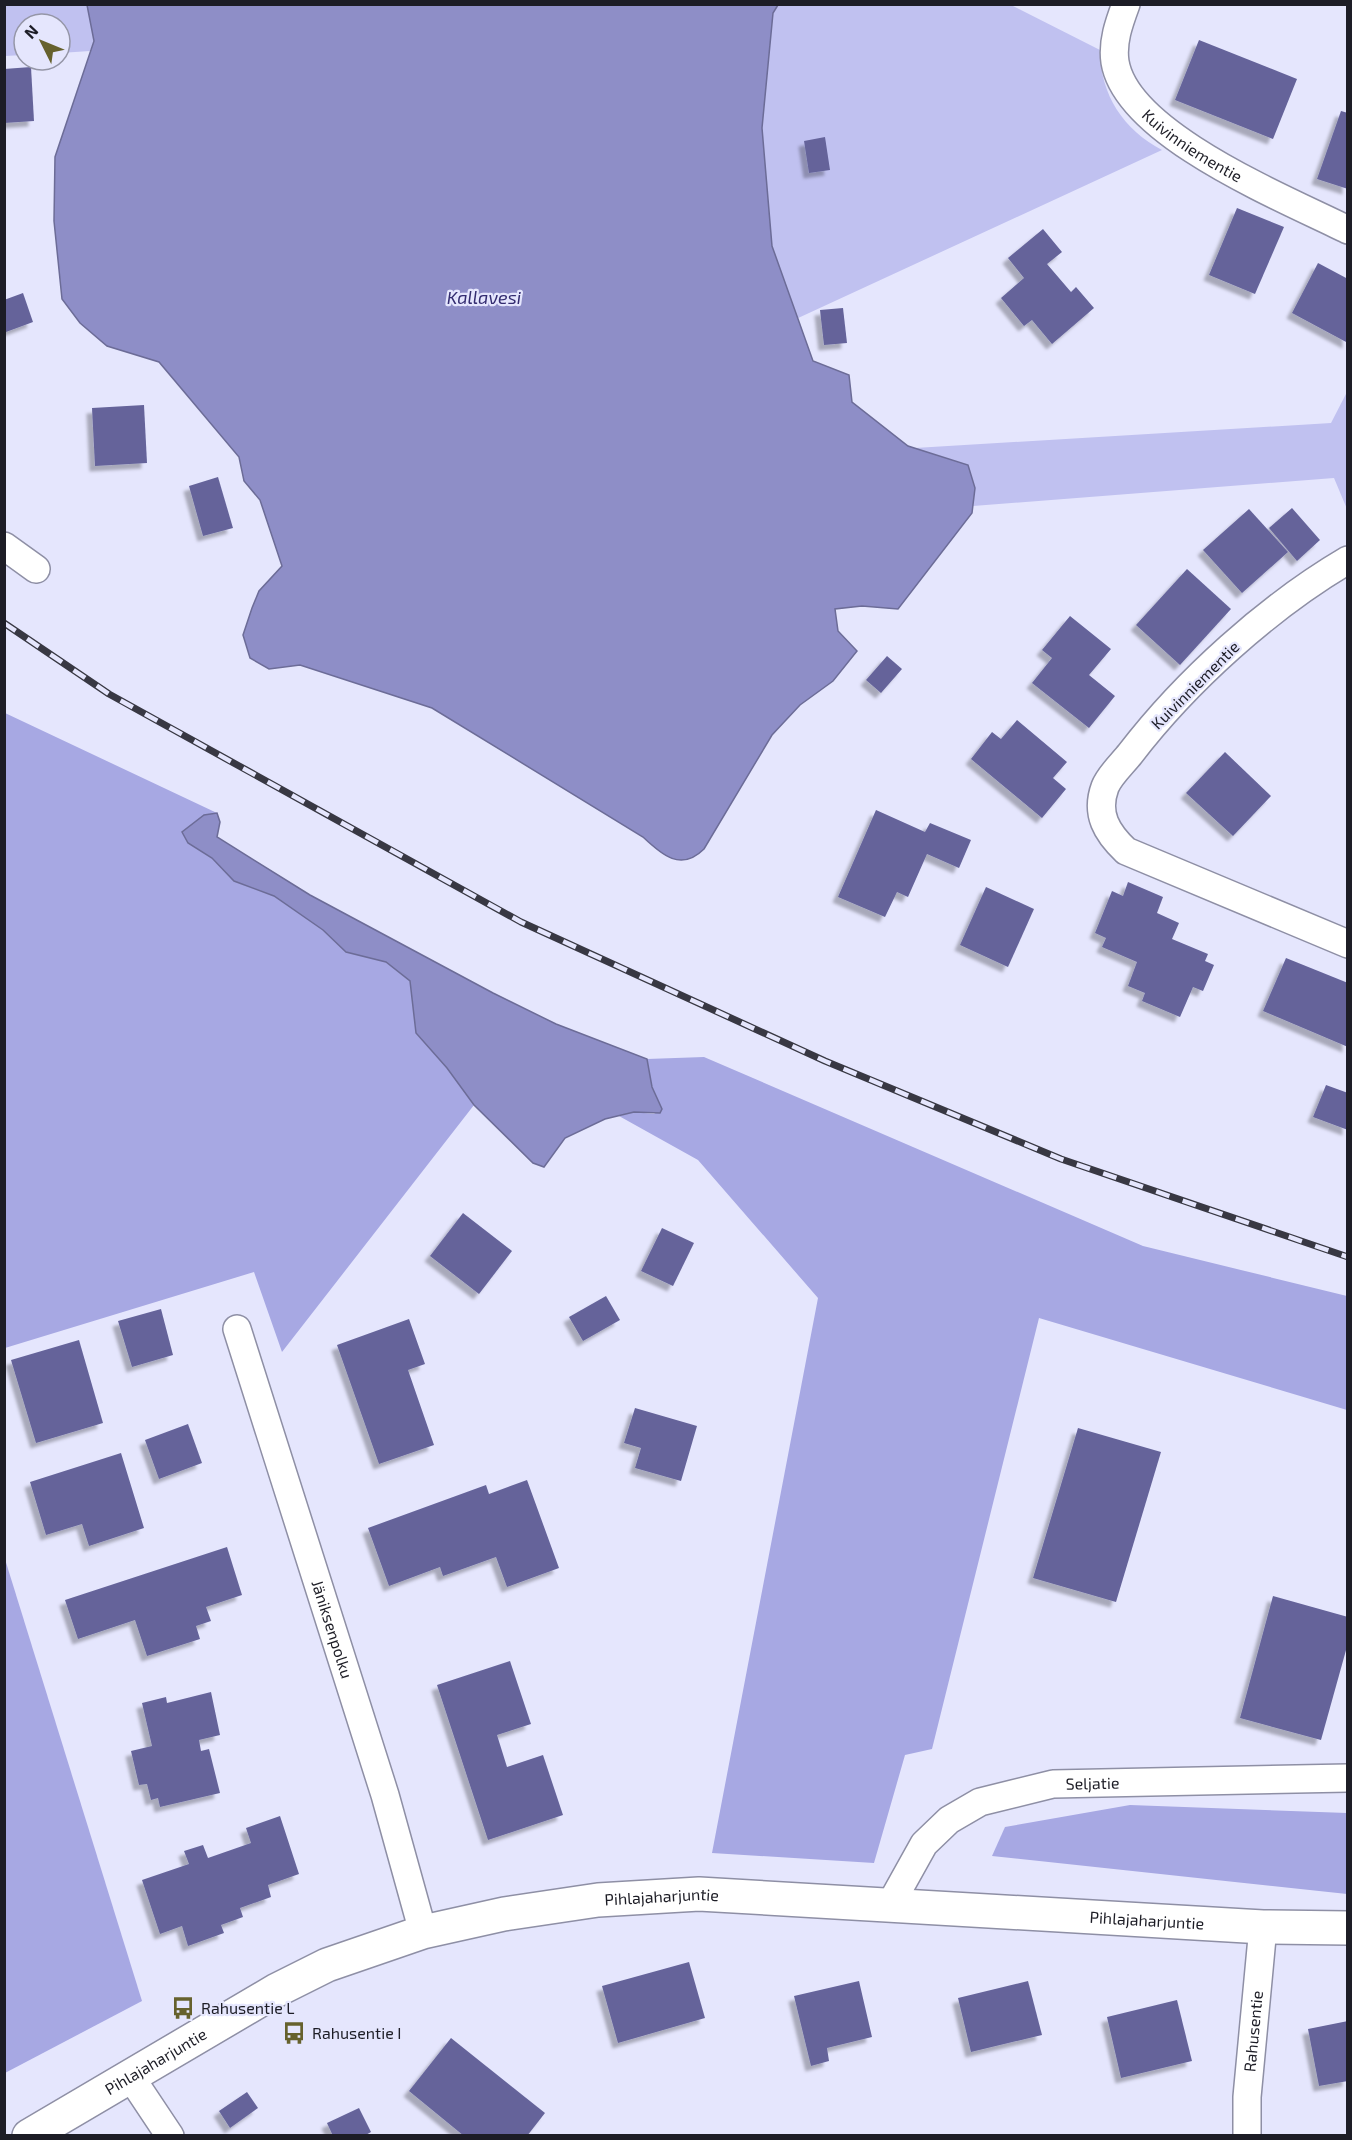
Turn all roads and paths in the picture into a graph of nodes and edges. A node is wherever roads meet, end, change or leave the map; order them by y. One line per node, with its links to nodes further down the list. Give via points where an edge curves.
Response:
1 (1126, 4): 2 (street, Kuivinniementie, via 1116,30 1115,62 1127,93 1164,129 1209,161)
2 (1347, 230)
3 (4, 546): 5 (street)
4 (1347, 560): 6 (street, Kuivinniementie, via 1253,627 1159,716 1105,786 1101,813 1110,836 1126,851)
5 (36, 569)
6 (1347, 944)
7 (237, 1329): 12 (street, Jäniksenpolku, via 385,1795)
8 (1347, 1778): 9 (street, Seljatie, via 1053,1784 980,1802 949,1820 924,1844)
9 (890, 1905): 10 (street, Pihlajaharjuntie); 12 (street, Pihlajaharjuntie, via 699,1894 598,1900 504,1914)
10 (1263, 1927): 11 (street, Pihlajaharjuntie); 16 (street, Rahusentie)
11 (1347, 1928)
12 (423, 1932): 13 (street, Pihlajaharjuntie, via 318,1969)
13 (130, 2076): 14 (street, Pihlajaharjuntie); 15 (street)
14 (29, 2136)
15 (170, 2136)
16 (1247, 2136)

